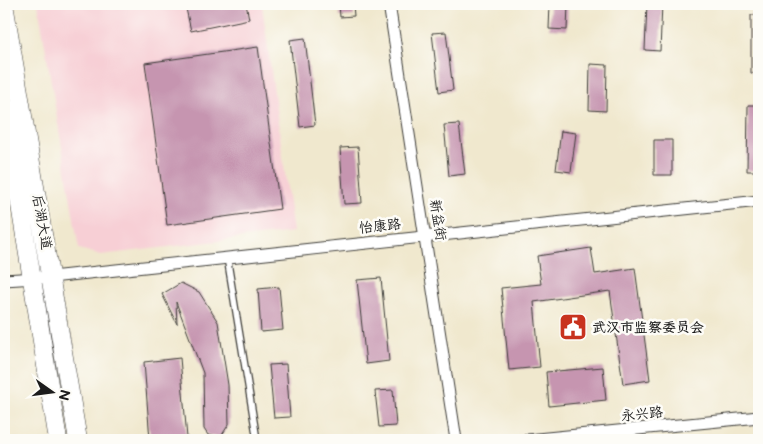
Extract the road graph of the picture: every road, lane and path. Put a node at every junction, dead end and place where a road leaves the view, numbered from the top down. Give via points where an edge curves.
1 (4, 4) edge
2 (389, 4) edge
3 (4, 106) edge
4 (759, 201) edge
5 (425, 236) junction
6 (228, 257) junction
7 (52, 276) junction
8 (32, 278) junction
9 (4, 280) edge
10 (759, 417) edge
11 (58, 440) edge
12 (78, 440) edge
13 (257, 440) edge
14 (456, 440) edge
15 (528, 440) edge

1 - 7 main road, 后湖大道
2 - 5 street, 新益街
3 - 8 main road, 后湖大道
4 - 5 street, 怡康路
5 - 6 street, 怡康路
5 - 14 street, 新益街
6 - 7 street, 怡康路
6 - 13 lane
7 - 8 street, 怡康路
7 - 12 main road, 后湖大道
8 - 9 street, 怡康路
8 - 11 main road, 后湖大道
10 - 15 street, 永兴路

